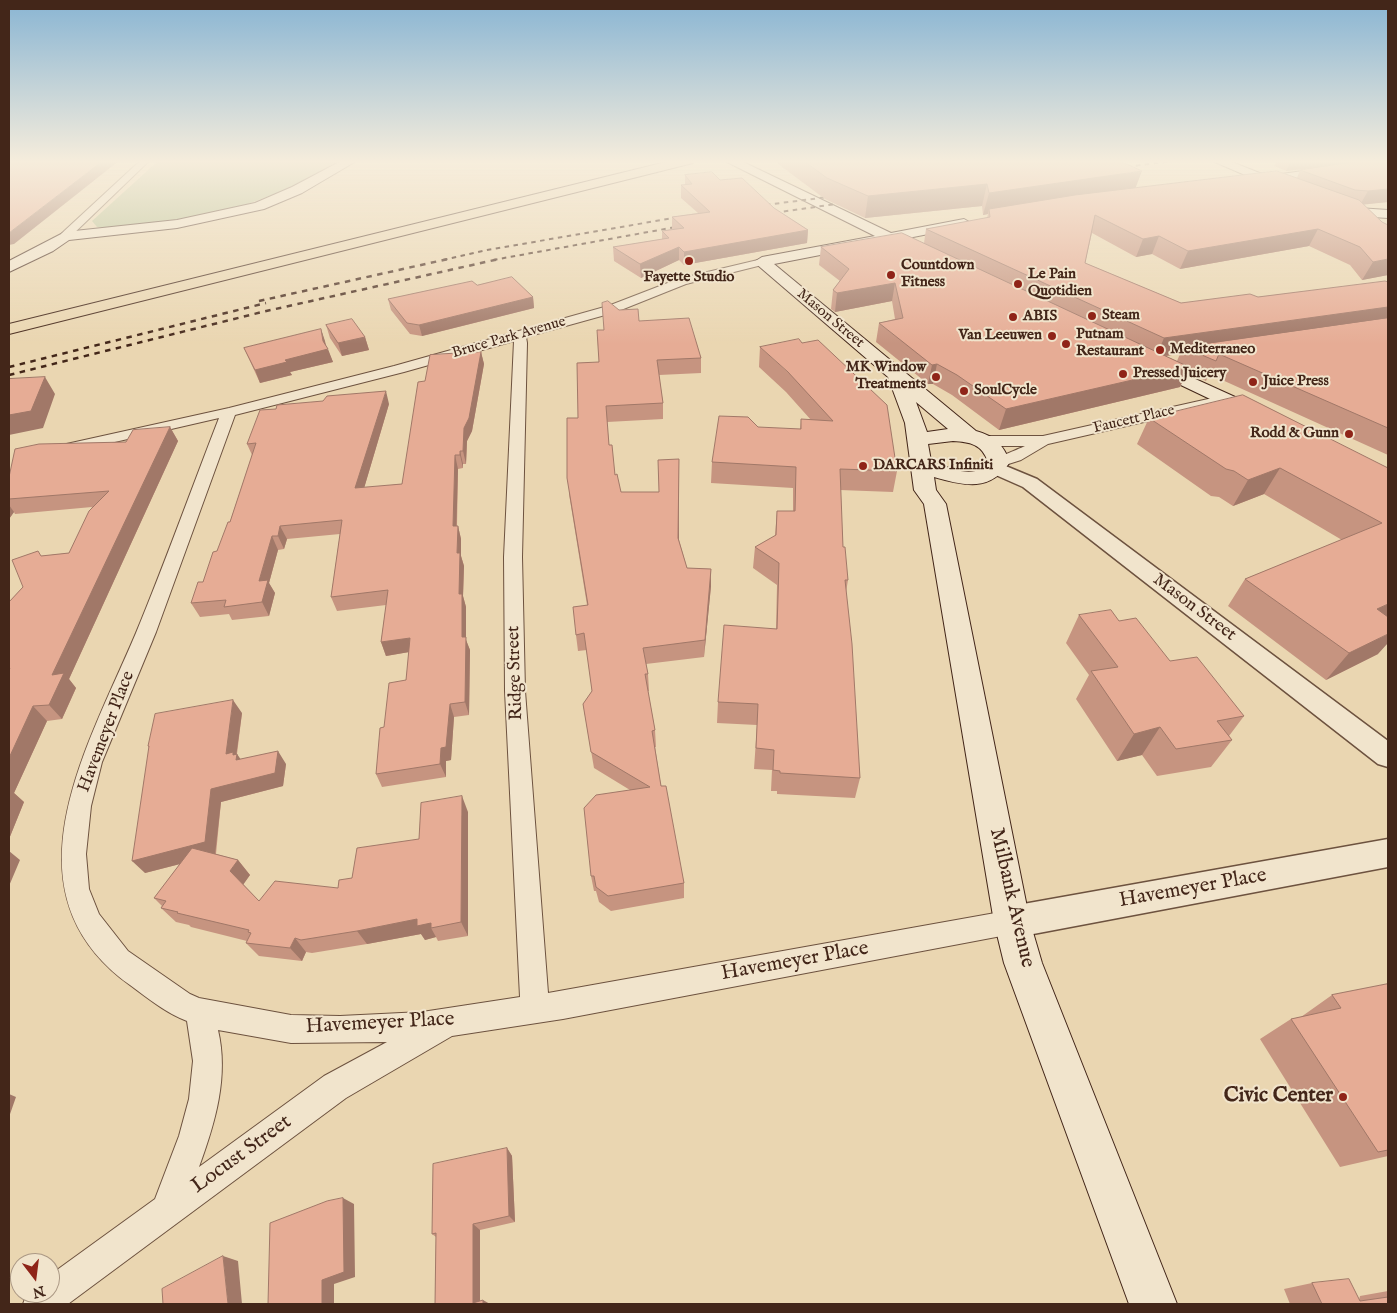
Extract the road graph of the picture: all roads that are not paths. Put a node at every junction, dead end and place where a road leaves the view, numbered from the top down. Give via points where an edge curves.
1 (81, 221) edge
2 (191, 221) edge
3 (442, 221) edge
4 (855, 221) edge
5 (974, 221) edge
6 (1372, 221) edge
7 (1376, 226) edge
8 (65, 236) junction
9 (890, 237) junction
10 (935, 260) edge
11 (762, 262) junction
12 (9, 267) edge
13 (9, 329) edge
14 (519, 336) junction
15 (1134, 355) edge
16 (1174, 360) edge
17 (1151, 364) junction
18 (897, 377) junction
19 (1226, 399) junction
20 (230, 412) junction
21 (1278, 424) edge
22 (976, 439) junction
23 (918, 440) junction
24 (1043, 441) junction
25 (57, 450) edge
26 (922, 465) junction
27 (998, 465) junction
28 (972, 478) junction
29 (935, 504) junction
30 (1388, 756) edge
31 (1388, 854) edge
32 (1012, 922) junction
33 (190, 1009) junction
34 (535, 1010) junction
35 (454, 1021) junction
36 (168, 1208) junction
37 (40, 1304) edge
38 (1153, 1304) edge

1 - 8 street
2 - 8 main road
3 - 13 highway
4 - 9 main road
5 - 9 main road, Bruce Park Avenue
6 - 7 street
8 - 12 main road
9 - 10 main road
9 - 11 main road, Bruce Park Avenue
11 - 14 street, Bruce Park Avenue via 682,281 612,309
11 - 18 main road, Mason Street
14 - 20 street, Bruce Park Avenue
14 - 34 street, Ridge Street via 513,556 515,681
15 - 17 main road
16 - 17 street
17 - 19 main road
18 - 22 main road, Mason Street
18 - 23 main road, Mason Street via 911,410
19 - 21 main road
19 - 24 street, Faucett Place
20 - 25 street, Bruce Park Avenue
20 - 33 street, Havemeyer Place via 146,632 91,762 79,806 74,854 76,889 90,923 118,960
22 - 23 main road via 954,434
22 - 24 street, Faucett Place
22 - 27 main road, Mason Street via 994,450
23 - 26 main road, Mason Street
24 - 27 street, Faucett Place
26 - 28 main road via 955,477
26 - 29 main road, Milbank Avenue via 925,490
27 - 28 main road via 989,474
27 - 30 street, Mason Street via 1030,483
28 - 29 main road
29 - 32 main road, Milbank Avenue
31 - 32 street, Havemeyer Place
32 - 34 street, Havemeyer Place
32 - 38 main road, Milbank Avenue via 1023,963
33 - 35 street, Havemeyer Place via 290,1029 422,1026
33 - 36 street via 206,1038 208,1061 193,1139
34 - 35 street, Havemeyer Place
35 - 36 street, Locust Street via 335,1087
36 - 37 street, Locust Street

